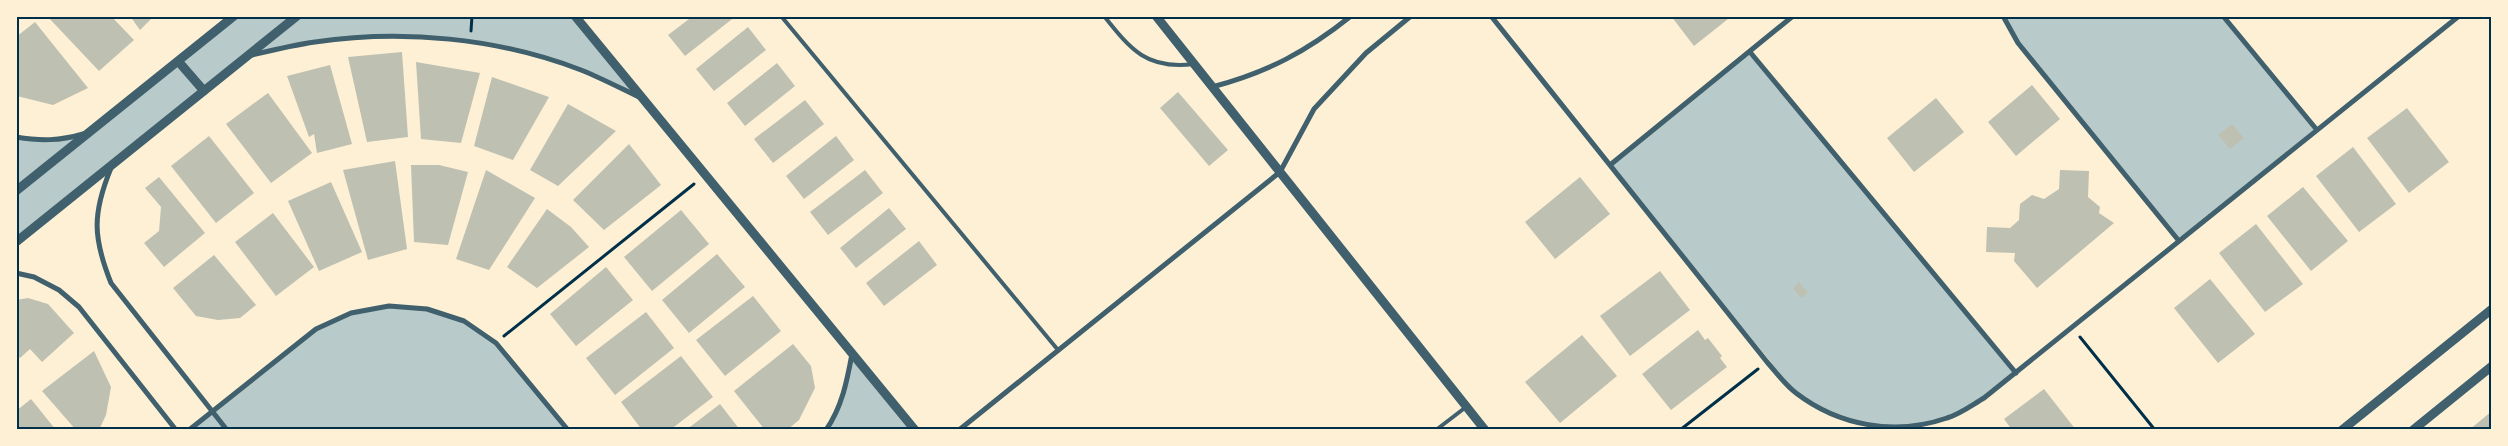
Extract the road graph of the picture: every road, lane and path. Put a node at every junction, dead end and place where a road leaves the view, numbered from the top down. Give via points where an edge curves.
1 (234, 16) edge
2 (297, 16) edge
3 (575, 16) edge
4 (781, 16) edge
5 (1104, 16) edge
6 (1156, 16) edge
7 (1351, 16) edge
8 (1411, 16) edge
9 (1491, 16) edge
10 (1793, 16) edge
11 (2003, 16) edge
12 (2223, 16) edge
13 (2459, 16) edge
14 (226, 20) edge
15 (1750, 52) junction
16 (249, 55) junction
17 (178, 60) junction
18 (1194, 64) junction
19 (1212, 87) junction
20 (204, 91) junction
21 (641, 98) junction
22 (2317, 130) junction
23 (89, 133) junction
24 (16, 137) edge
25 (112, 165) junction
26 (1610, 165) junction
27 (1280, 172) junction
28 (705, 176) junction
29 (16, 191) edge
30 (2179, 241) junction
31 (16, 242) edge
32 (16, 273) edge
33 (2492, 310) edge
34 (2072, 327) junction
35 (496, 343) junction
36 (1058, 350) junction
37 (852, 354) junction
38 (1767, 362) junction
39 (2492, 366) edge
40 (2016, 373) junction
41 (1467, 406) junction
42 (212, 411) junction
43 (2348, 428) edge
44 (176, 430) edge
45 (189, 430) edge
46 (228, 430) edge
47 (568, 430) edge
48 (826, 430) edge
49 (915, 430) edge
50 (959, 430) edge
51 (1436, 430) edge
52 (1485, 430) edge
53 (1680, 430) edge
54 (2155, 430) edge
55 (2413, 430) edge

1 - 14 street
2 - 16 street
3 - 21 street
4 - 36 lane
5 - 18 lane via 1126,45 1138,54 1165,65
6 - 18 street
7 - 19 street via 1313,45 1281,63
8 - 27 street via 1366,53 1314,109
9 - 26 street
10 - 15 street
11 - 30 street via 2018,43
12 - 22 street
13 - 22 street
14 - 17 street
15 - 26 street
15 - 40 street
16 - 20 street
16 - 21 street via 315,42 363,38 450,39 516,50 571,67
17 - 20 street
17 - 23 street
18 - 19 street
19 - 27 street
20 - 25 street
21 - 28 street
22 - 30 street
23 - 24 street via 64,140 39,141
23 - 29 street
25 - 31 street
25 - 42 street via 100,193 96,224 100,255 111,283
26 - 38 street
27 - 36 street
27 - 41 street
28 - 35 path
28 - 37 street
30 - 34 street
32 - 44 street via 34,277 59,290 79,308
33 - 43 street
34 - 40 street
34 - 54 path
35 - 42 street via 464,322 427,309 389,306 351,313 316,329
35 - 47 street
36 - 50 street
37 - 48 street via 846,388
37 - 49 street
38 - 40 street via 1801,397 1829,414 1868,426 1908,427 1948,418 1984,398
38 - 53 path
39 - 55 street
41 - 51 lane
41 - 52 street
42 - 45 street
42 - 46 street

